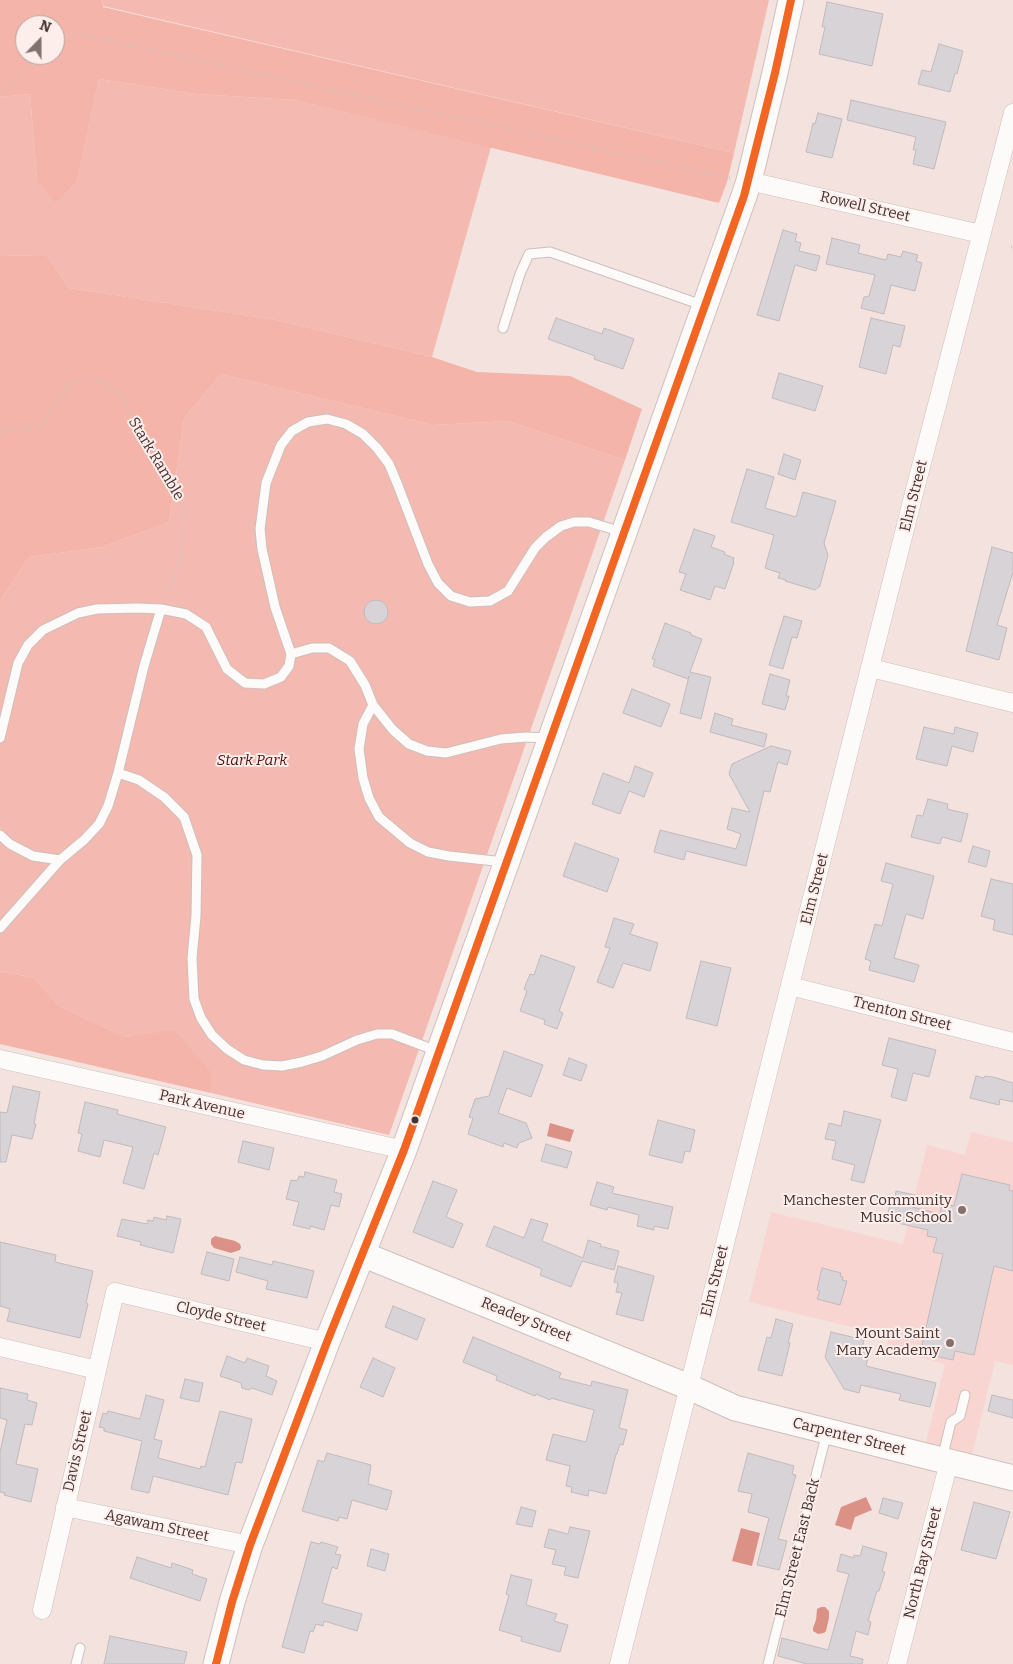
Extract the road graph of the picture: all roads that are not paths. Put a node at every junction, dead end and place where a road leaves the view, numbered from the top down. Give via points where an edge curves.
1 (790, 0) edge
2 (1013, 113) edge
3 (741, 180) junction
4 (981, 234) junction
5 (705, 306) junction
6 (503, 328) dead end
7 (625, 533) junction
8 (161, 609) junction
9 (291, 654) junction
10 (871, 668) junction
11 (1013, 703) edge
12 (373, 706) junction
13 (0, 738) edge
14 (551, 738) junction
15 (118, 773) junction
16 (0, 835) edge
17 (60, 860) junction
18 (507, 862) junction
19 (0, 925) edge
20 (790, 986) junction
21 (1013, 1042) edge
22 (439, 1052) junction
23 (0, 1059) edge
24 (404, 1150) junction
25 (362, 1254) junction
26 (115, 1292) joint
27 (327, 1342) junction
28 (0, 1348) edge
29 (97, 1370) junction
30 (689, 1387) junction
31 (965, 1395) dead end
32 (827, 1431) junction
33 (945, 1460) junction
34 (1013, 1478) edge
35 (65, 1507) junction
36 (250, 1545) junction
37 (42, 1610) dead end
38 (80, 1648) dead end
39 (76, 1664) edge
40 (216, 1664) edge
41 (619, 1664) edge
42 (768, 1664) edge
43 (897, 1664) edge

1 - 3 street
2 - 4 street, Elm Street
3 - 4 street, Rowell Street
3 - 5 street
4 - 10 street, Elm Street
5 - 6 lane via 550,252 529,254
5 - 7 street
7 - 9 lane via 589,522 561,526 535,548 508,591 490,601 470,602 452,596 438,583 389,464 377,448 346,424 327,419 308,422 292,431 281,445 266,483 260,528 275,607
7 - 14 street
8 - 9 lane via 186,614 206,628 227,669 245,683 264,684 281,677 289,666
8 - 13 lane via 97,609 78,613 42,630 18,663
8 - 15 lane
9 - 12 lane via 312,648 329,648 350,660
10 - 11 street
10 - 20 street, Elm Street
12 - 14 lane via 409,744 427,752 446,754 502,739
12 - 18 lane via 363,724 359,749 363,778 378,817 410,843 428,852
14 - 18 street
15 - 17 lane via 99,824
15 - 22 lane via 139,780 164,797 184,817 197,855 192,958 194,999 201,1018 226,1049 244,1060 282,1066 322,1056 377,1034 392,1034
16 - 17 lane via 33,856
17 - 19 lane
18 - 22 street
20 - 21 street, Trenton Street
20 - 30 street, Elm Street
22 - 24 street
23 - 24 street, Park Avenue
24 - 25 street
25 - 27 street
25 - 30 street, Readey Street
26 - 27 street, Cloyde Street
26 - 29 street, Davis Street
27 - 36 street
28 - 29 street
29 - 35 street, Davis Street
30 - 32 street, Carpenter Street via 735,1408
30 - 41 street, Elm Street
31 - 33 lane via 960,1416 951,1422
32 - 33 street, Carpenter Street
32 - 42 lane, Elm Street East Back
33 - 34 street, Carpenter Street
33 - 43 street, North Bay Street
35 - 36 street, Agawam Street
35 - 37 street, Davis Street
36 - 40 street
38 - 39 lane

